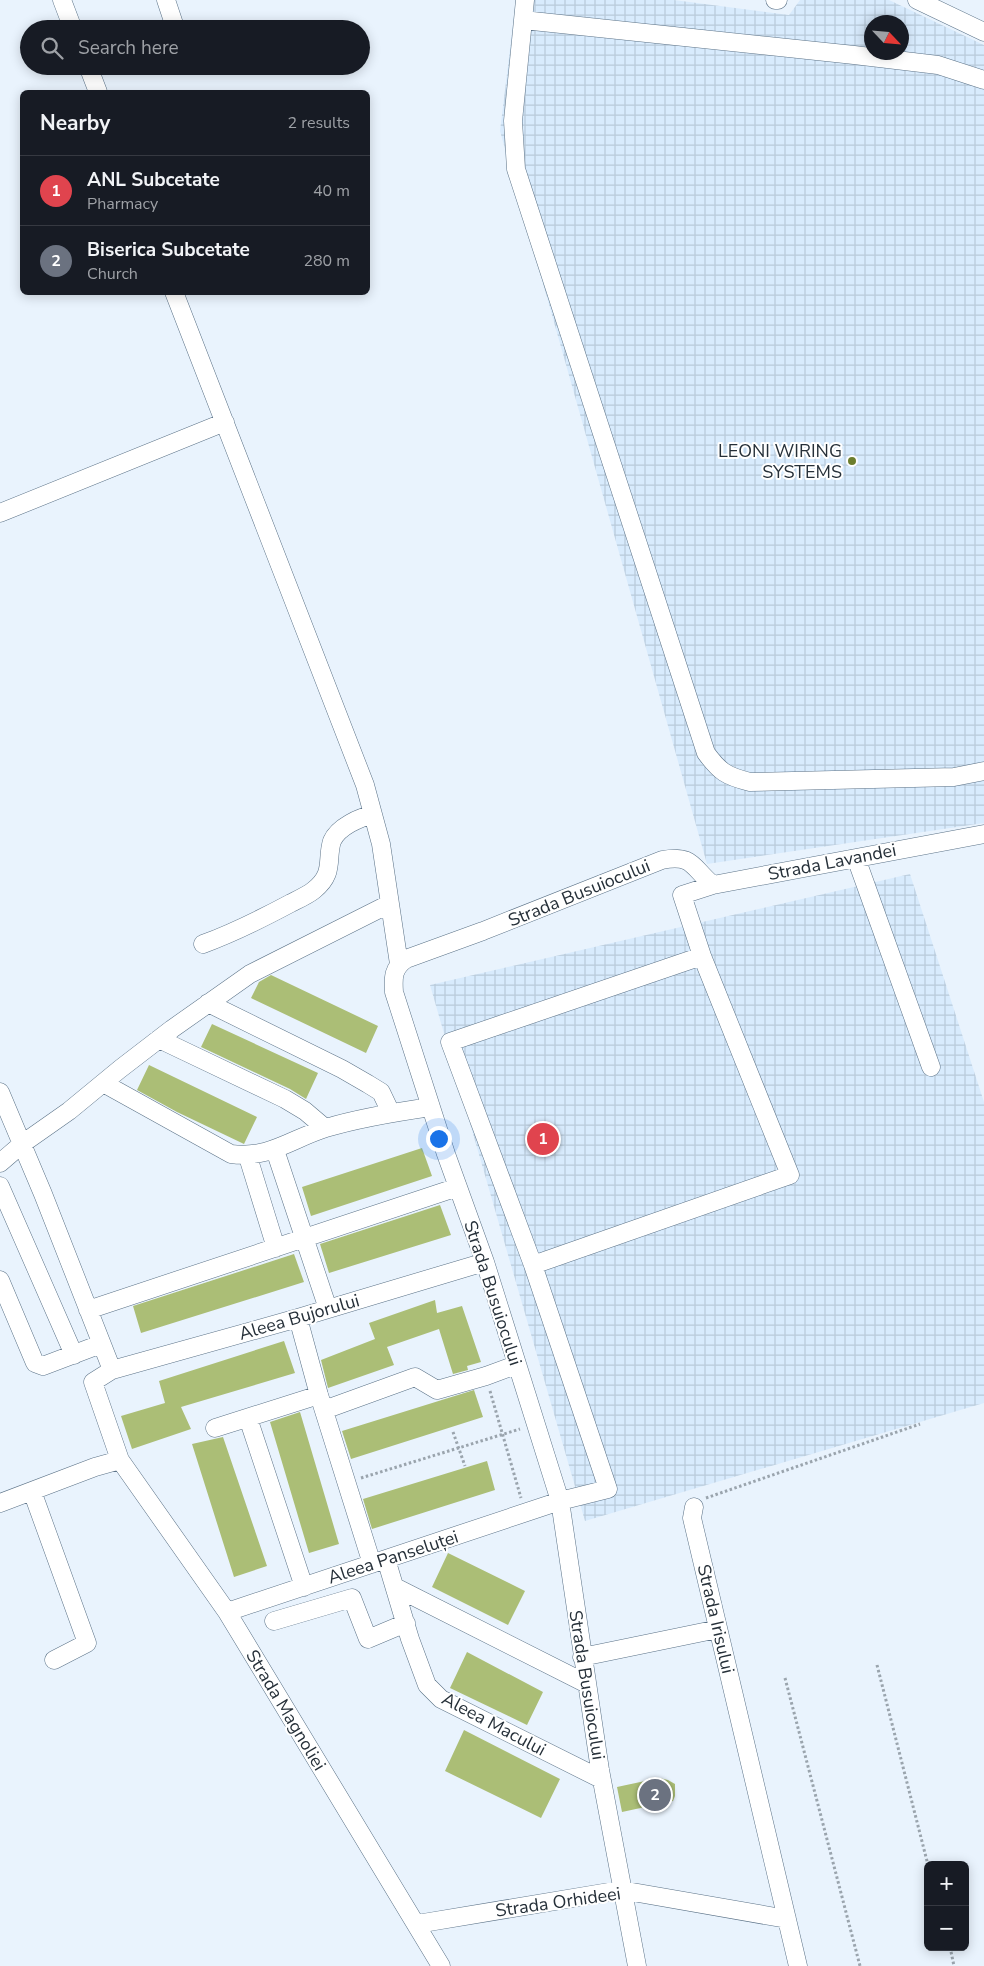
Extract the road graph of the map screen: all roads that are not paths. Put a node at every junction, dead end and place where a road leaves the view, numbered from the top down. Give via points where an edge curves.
1 (62, 0) edge
2 (166, 0) edge
3 (525, 0) edge
4 (917, 0) edge
5 (70, 20) edge
6 (173, 20) edge
7 (523, 20) junction
8 (984, 32) edge
9 (91, 75) edge
10 (984, 80) edge
11 (97, 90) edge
12 (175, 295) edge
13 (225, 422) junction
14 (0, 513) edge
15 (984, 771) edge
16 (373, 815) junction
17 (984, 834) edge
18 (856, 858) junction
19 (713, 885) junction
20 (389, 904) junction
21 (203, 944) dead end
22 (702, 956) junction
23 (399, 964) junction
24 (208, 1003) junction
25 (159, 1039) junction
26 (931, 1067) dead end
27 (103, 1083) junction
28 (0, 1092) edge
29 (431, 1107) junction
30 (391, 1113) junction
31 (325, 1128) junction
32 (22, 1144) junction
33 (275, 1150) junction
34 (248, 1156) junction
35 (0, 1163) edge
36 (0, 1186) edge
37 (458, 1187) junction
38 (304, 1239) junction
39 (276, 1248) junction
40 (485, 1262) junction
41 (533, 1265) junction
42 (0, 1280) edge
43 (328, 1309) junction
44 (88, 1310) junction
45 (298, 1318) junction
46 (101, 1344) junction
47 (74, 1355) junction
48 (516, 1366) junction
49 (112, 1370) junction
50 (321, 1403) junction
51 (248, 1418) junction
52 (216, 1428) dead end
53 (120, 1460) junction
54 (32, 1491) junction
55 (560, 1501) junction
56 (0, 1503) edge
57 (694, 1507) road end
58 (379, 1561) junction
59 (304, 1586) junction
60 (394, 1587) junction
61 (227, 1612) junction
62 (274, 1621) dead end
63 (406, 1623) junction
64 (718, 1629) junction
65 (582, 1657) junction
66 (54, 1660) dead end
67 (586, 1684) junction
68 (601, 1779) junction
69 (621, 1890) junction
70 (787, 1919) junction
71 (417, 1924) junction
72 (441, 1966) edge
73 (637, 1966) edge
74 (798, 1966) edge

1 - 5 street
2 - 6 street
3 - 7 street
4 - 8 street
7 - 10 street via 938,65
7 - 15 street via 513,121 516,168 706,753 719,770 750,782 954,777
9 - 11 street
12 - 13 street
13 - 14 street
13 - 16 street via 365,785
16 - 20 street via 381,844
16 - 21 street via 362,816 338,832 333,840 327,874 313,891
17 - 18 street, Strada Lavandei
18 - 19 street, Strada Lavandei
18 - 26 street
19 - 22 street, Strada Lavandei via 682,895
19 - 23 street, Strada Busuiocului via 696,866 684,859 662,860
20 - 23 street
20 - 24 street via 250,974
22 - 41 street via 450,1042
22 - 41 street via 790,1175
23 - 29 street, Strada Busuiocului via 394,971 394,992
24 - 25 street
24 - 30 street via 368,1084 381,1092
25 - 27 street
25 - 31 street via 285,1099
27 - 32 street
27 - 34 street via 231,1154
28 - 32 street
29 - 30 street
29 - 37 street, Strada Busuiocului
30 - 31 street
31 - 33 street
32 - 35 street
32 - 44 street
33 - 34 street
33 - 38 street
34 - 39 street
36 - 47 street
37 - 38 street
37 - 40 street, Strada Busuiocului
38 - 39 street
38 - 43 street
39 - 44 street
40 - 43 street, Aleea Bujorului
40 - 48 street, Strada Busuiocului
41 - 55 street, Aleea Panseluței via 608,1490
42 - 47 street via 35,1363 43,1366
43 - 45 street, Aleea Bujorului
44 - 46 street
45 - 49 street, Aleea Bujorului
45 - 50 street, Aleea Macului
46 - 47 street
46 - 49 street
48 - 50 street via 437,1390 416,1377
48 - 55 street, Strada Busuiocului
49 - 53 street, Strada Magnoliei via 93,1382
50 - 51 street
50 - 58 street, Aleea Macului via 346,1482
51 - 52 street
51 - 59 street
53 - 54 street
53 - 61 street, Strada Magnoliei
54 - 56 street
54 - 66 street via 87,1643
55 - 58 street, Aleea Panseluței
55 - 65 street, Strada Busuiocului
57 - 64 street, Strada Irisului via 692,1518
58 - 59 street, Aleea Panseluței
58 - 60 street, Aleea Macului
59 - 61 street, Aleea Panseluței
60 - 63 street, Aleea Macului
60 - 67 street
61 - 71 street, Strada Magnoliei
62 - 63 street via 352,1598 368,1639
63 - 68 street, Aleea Macului via 427,1685 441,1698
64 - 65 street
64 - 70 street, Strada Irisului
65 - 67 street, Strada Busuiocului
67 - 68 street, Strada Busuiocului
68 - 69 street, Strada Busuiocului
69 - 70 street, Strada Orhideei
69 - 71 street, Strada Orhideei
69 - 73 street, Strada Busuiocului
70 - 74 street, Strada Irisului
71 - 72 street, Strada Magnoliei

